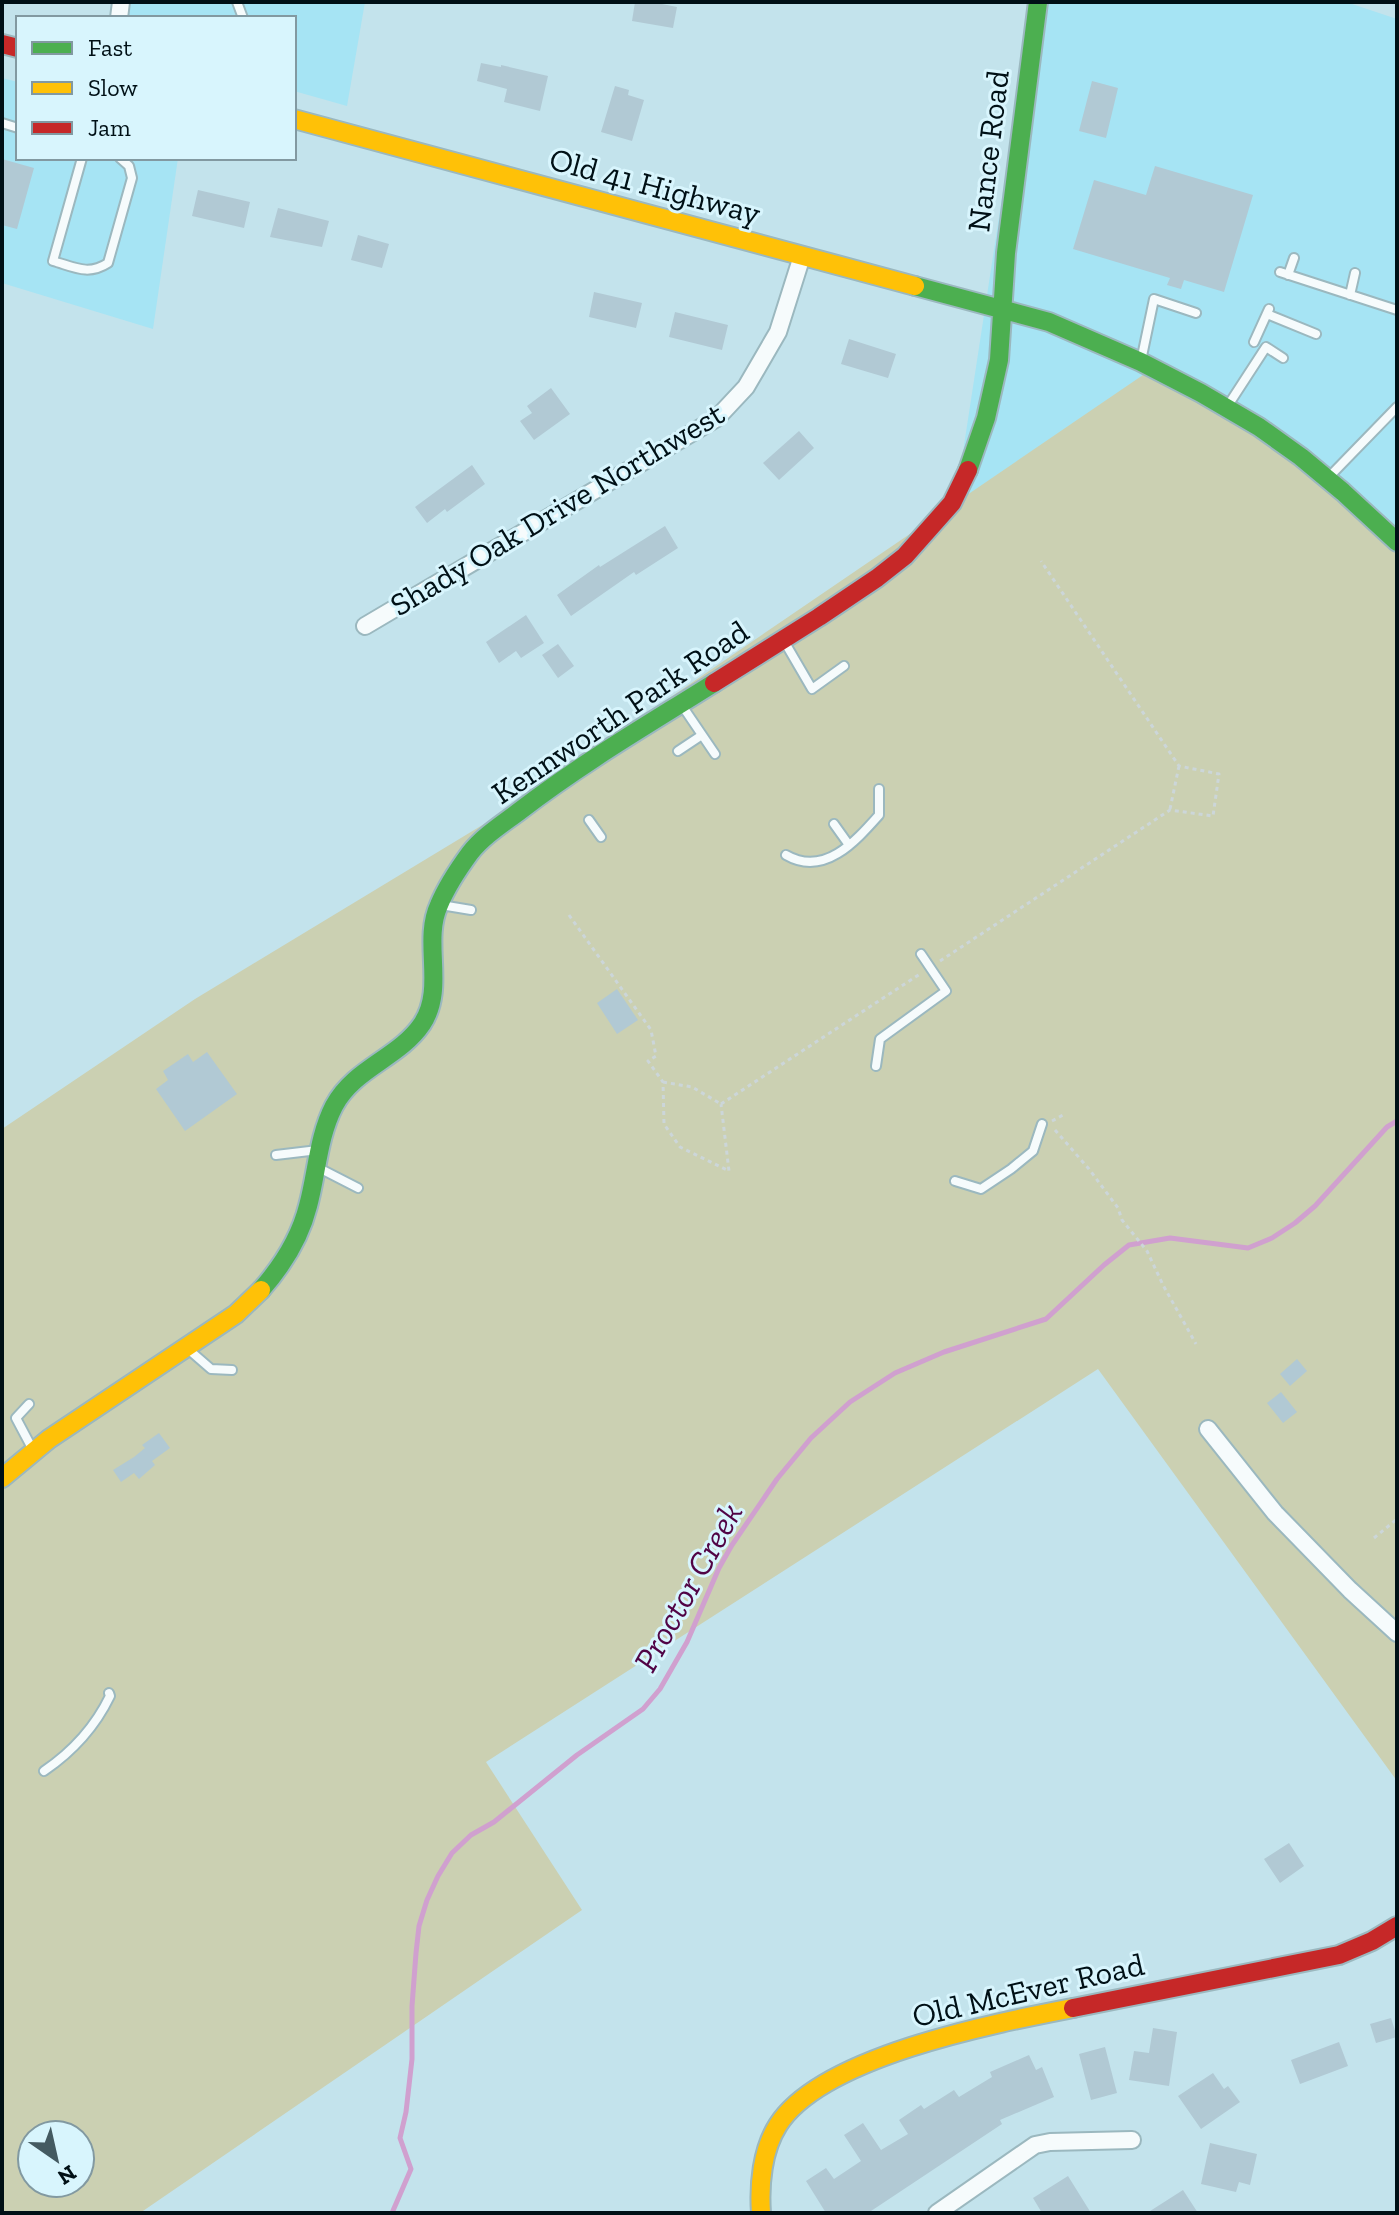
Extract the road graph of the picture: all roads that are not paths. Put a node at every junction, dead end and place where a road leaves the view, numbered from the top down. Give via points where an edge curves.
1 (1038, 2) edge
2 (296, 120) edge
3 (81, 160) edge
4 (122, 160) edge
5 (802, 256) junction
6 (1294, 258) dead end
7 (1355, 273) dead end
8 (1350, 295) junction
9 (1002, 308) junction
10 (1397, 310) edge
11 (1196, 313) dead end
12 (1316, 334) dead end
13 (1254, 342) dead end
14 (1283, 358) dead end
15 (1141, 362) junction
16 (1397, 407) edge
17 (1226, 409) junction
18 (1327, 479) junction
19 (1397, 542) edge
20 (365, 626) dead end
21 (783, 639) junction
22 (844, 666) dead end
23 (681, 703) junction
24 (702, 735) junction
25 (678, 751) dead end
26 (715, 754) dead end
27 (879, 789) dead end
28 (589, 820) dead end
29 (834, 824) dead end
30 (601, 837) dead end
31 (849, 845) junction
32 (786, 855) dead end
33 (439, 904) junction
34 (471, 910) dead end
35 (921, 954) dead end
36 (876, 1066) dead end
37 (1042, 1124) dead end
38 (276, 1155) dead end
39 (318, 1158) junction
40 (955, 1181) dead end
41 (358, 1188) dead end
42 (186, 1347) junction
43 (232, 1370) dead end
44 (29, 1404) dead end
45 (1208, 1429) dead end
46 (34, 1451) junction
47 (2, 1478) edge
48 (1397, 1633) edge
49 (109, 1693) dead end
50 (44, 1771) dead end
51 (1397, 1926) edge
52 (1132, 2140) dead end
53 (761, 2213) edge
54 (937, 2213) edge

1 - 9 street, Nance Road
2 - 5 street, Old 41 Highway
3 - 4 lane via 53,261 86,271 108,263 132,178
5 - 9 street, Old 41 Highway
5 - 20 street, Shady Oak Drive Northwest via 778,332 746,387 717,418
6 - 8 lane via 1284,274
7 - 8 lane
8 - 10 lane
9 - 15 street, Old 41 Highway
9 - 21 street, Kennworth Park Road via 999,360 986,418 952,503 877,578
11 - 15 lane via 1154,299
12 - 13 lane via 1268,311
14 - 17 lane via 1266,347
15 - 17 street, Old 41 Highway
16 - 18 lane
17 - 18 street, Old 41 Highway
18 - 19 street, Old 41 Highway
21 - 22 lane via 812,689
21 - 23 street, Kennworth Park Road
23 - 24 lane
23 - 33 street, Kennworth Park Road via 563,778 488,836 471,852
24 - 25 lane
24 - 26 lane
27 - 31 lane via 879,815
28 - 30 lane
29 - 31 lane
31 - 32 lane via 831,858 800,863
33 - 34 lane
33 - 39 street, Kennworth Park Road via 432,936 430,1009 420,1029 352,1081 333,1109
35 - 36 lane via 946,991 880,1039
37 - 40 lane via 1033,1151 981,1189
38 - 39 lane
39 - 41 lane
39 - 42 street, Kennworth Park Road via 301,1228 276,1273 236,1314
42 - 43 lane via 211,1369
42 - 46 street, Kennworth Park Road
44 - 46 lane via 16,1418
45 - 48 street via 1275,1513
46 - 47 street, Kennworth Park Road
49 - 50 lane via 100,1717
51 - 53 street, Old McEver Road via 1339,1955 1010,2020 860,2065 823,2084 778,2124 759,2189
52 - 54 street via 1035,2145

